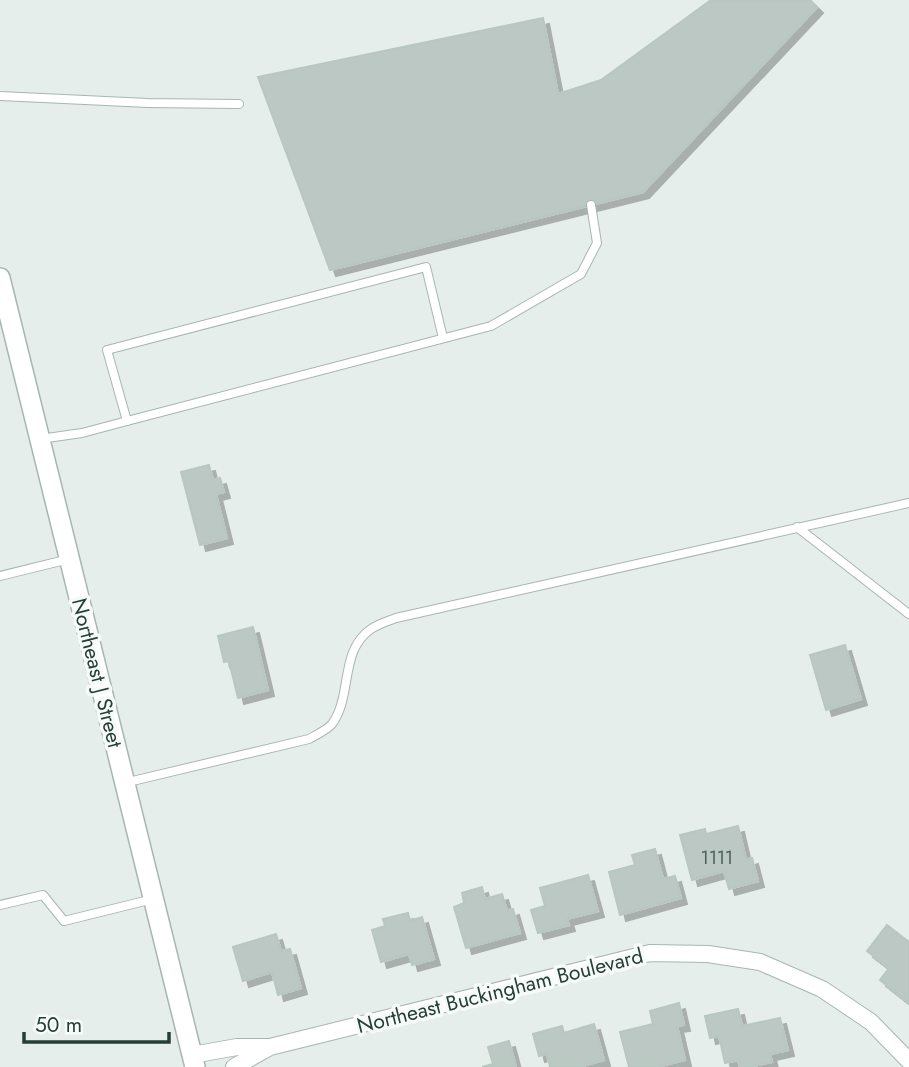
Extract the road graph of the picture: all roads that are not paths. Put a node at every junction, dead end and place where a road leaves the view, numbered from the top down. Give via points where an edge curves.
1 (0, 96) edge
2 (239, 104) dead end
3 (591, 205) dead end
4 (0, 278) edge
5 (443, 338) junction
6 (127, 421) junction
7 (40, 439) junction
8 (909, 503) edge
9 (797, 527) junction
10 (69, 559) junction
11 (0, 576) edge
12 (909, 614) edge
13 (124, 783) junction
14 (153, 899) junction
15 (0, 905) edge
16 (270, 1048) junction
17 (193, 1061) edge
18 (909, 1061) edge
19 (234, 1067) edge

1 - 2 lane
3 - 5 lane via 597,243 581,274 491,326
4 - 7 street, Northeast J Street
5 - 6 lane
5 - 6 lane via 426,267 147,340 107,351
6 - 7 lane
7 - 10 street, Northeast J Street
8 - 9 lane
9 - 12 lane
9 - 13 lane via 396,618 371,629 360,640 351,653 341,704 331,725 309,739
10 - 11 lane
10 - 13 street, Northeast J Street
13 - 14 street, Northeast J Street
14 - 15 lane via 64,921 43,895
14 - 17 street, Northeast J Street
16 - 17 street, Northeast Buckingham Boulevard via 237,1047
16 - 18 street, Northeast Buckingham Boulevard via 650,953 708,954 760,962 822,989 871,1022
16 - 19 street, Northeast Buckingham Boulevard

